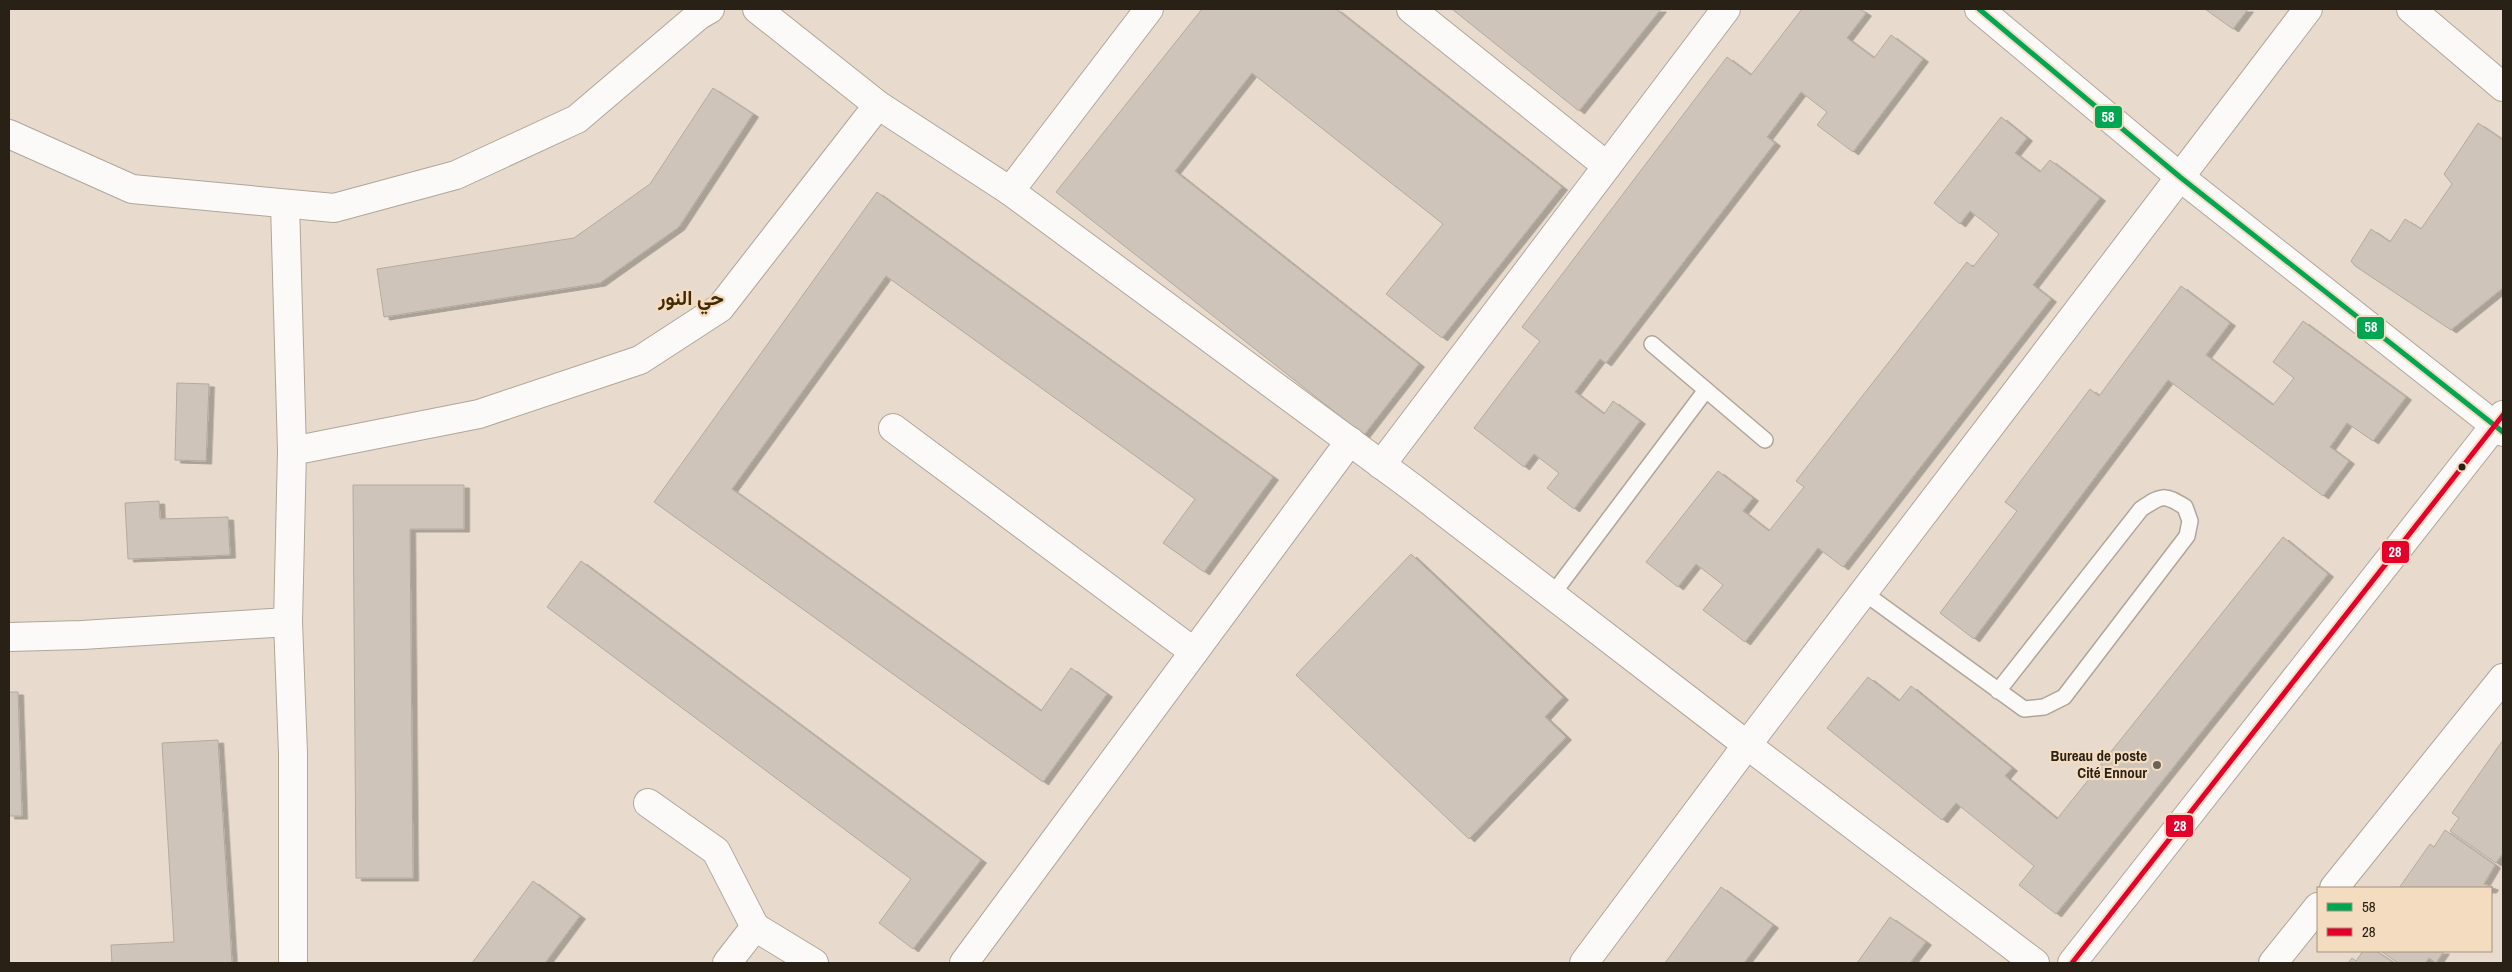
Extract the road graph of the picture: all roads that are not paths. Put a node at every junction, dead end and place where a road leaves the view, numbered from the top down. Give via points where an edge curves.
1 (710, 9) edge
2 (757, 9) edge
3 (1149, 9) edge
4 (1411, 9) edge
5 (1726, 9) edge
6 (1978, 9) edge
7 (2308, 9) edge
8 (2411, 9) edge
9 (2503, 87) edge
10 (878, 105) junction
11 (9, 134) edge
12 (1607, 166) junction
13 (2180, 177) junction
14 (1010, 191) junction
15 (285, 204) junction
16 (1652, 344) dead end
17 (1706, 390) junction
18 (2501, 424) edge
19 (893, 428) dead end
20 (1765, 440) dead end
21 (1350, 441) junction
22 (292, 451) junction
23 (1381, 464) junction
24 (1863, 592) junction
25 (1552, 595) junction
26 (288, 622) junction
27 (9, 637) edge
28 (1194, 652) junction
29 (2503, 678) edge
30 (1998, 691) junction
31 (1747, 745) junction
32 (648, 803) dead end
33 (2335, 887) edge
34 (2317, 908) edge
35 (755, 927) junction
36 (294, 963) edge
37 (727, 963) edge
38 (814, 963) edge
39 (964, 963) edge
40 (1584, 963) edge
41 (2035, 963) edge
42 (2072, 963) edge
43 (2273, 963) edge

1 - 15 street via 577,119 456,175 334,208
2 - 10 street
3 - 14 street
4 - 12 street
5 - 12 street
6 - 13 street
7 - 13 street
8 - 9 street
10 - 14 street
10 - 22 street via 720,308 640,360 479,414
11 - 15 street via 132,189
12 - 23 street
13 - 18 street
13 - 24 street
14 - 21 street
15 - 22 street
16 - 17 lane
17 - 20 lane
17 - 25 lane
18 - 42 street
19 - 28 street
21 - 23 street
21 - 28 street
22 - 26 street
23 - 25 street
24 - 30 lane
24 - 31 street
25 - 31 street
26 - 27 street
26 - 36 street via 293,753
28 - 39 street
29 - 33 street
30 - 30 lane via 2024,709 2044,707 2064,697 2186,536 2190,521 2185,507 2168,496 2157,498 2141,509
31 - 40 street
31 - 41 street
32 - 35 street via 716,851
34 - 43 street
35 - 37 street
35 - 38 street

